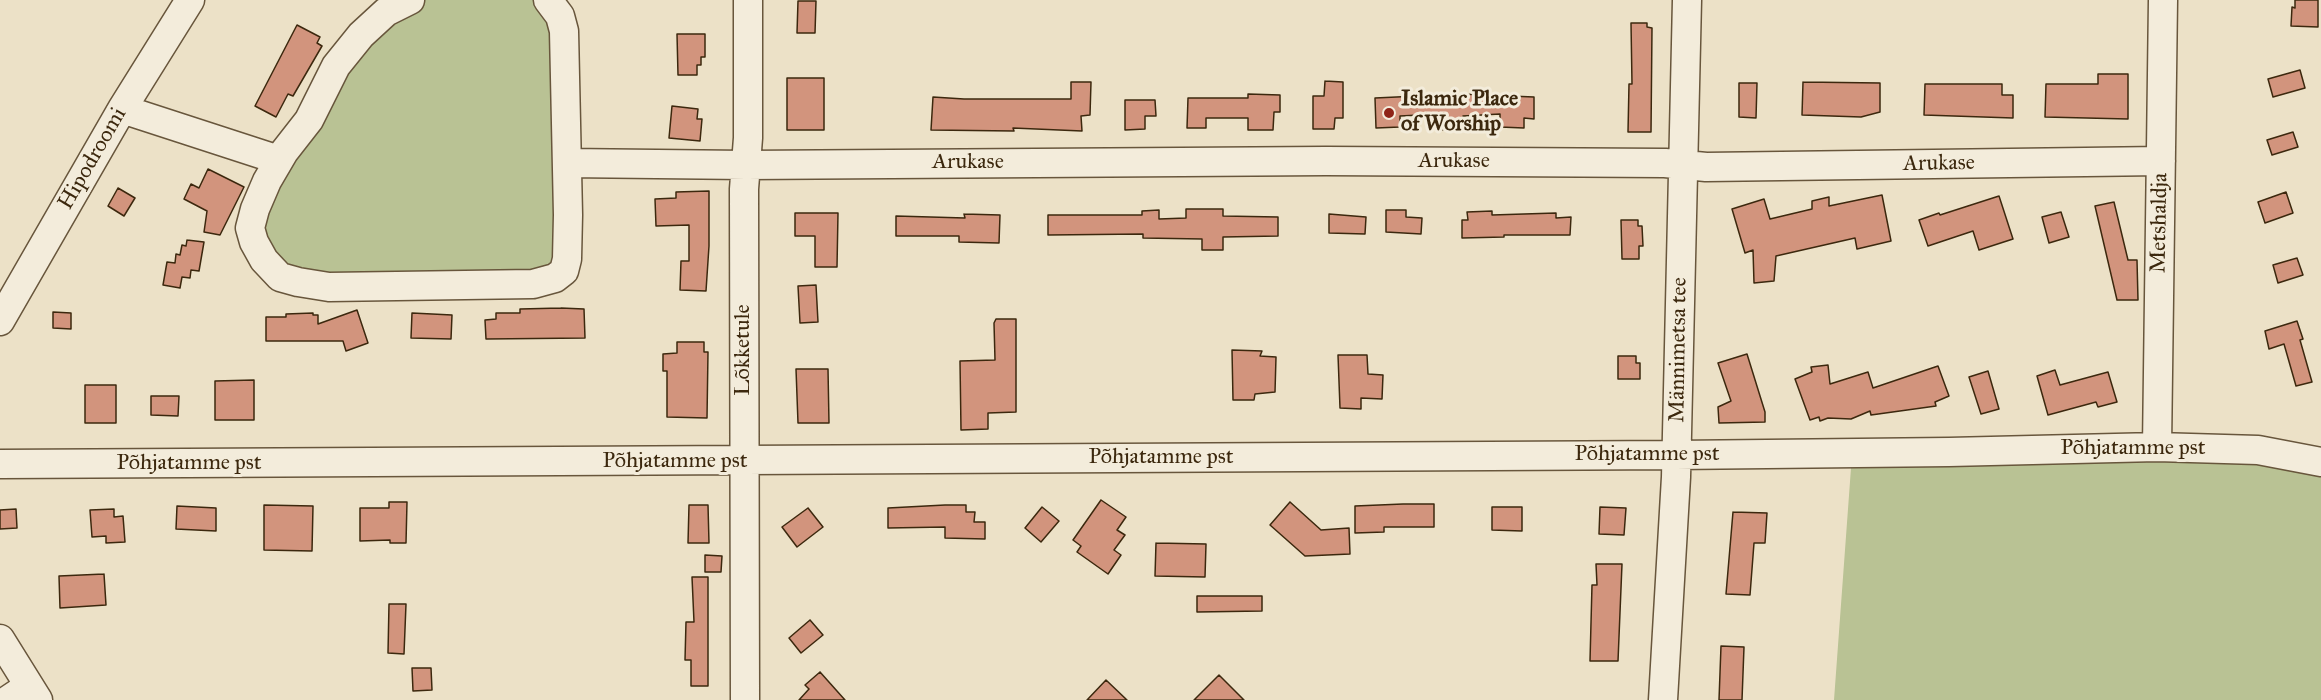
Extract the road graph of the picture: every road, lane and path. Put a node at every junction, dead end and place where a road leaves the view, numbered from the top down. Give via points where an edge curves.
1 (190, 0) edge
2 (410, 0) edge
3 (548, 0) edge
4 (748, 0) edge
5 (1687, 0) edge
6 (2163, 0) edge
7 (122, 109) junction
8 (279, 160) junction
9 (2161, 161) junction
10 (567, 163) junction
11 (1683, 164) junction
12 (746, 165) junction
13 (0, 321) edge
14 (2157, 447) junction
15 (1676, 455) junction
16 (744, 461) junction
17 (2321, 462) edge
18 (0, 464) edge
19 (0, 639) edge
20 (25, 695) edge
21 (744, 700) edge
22 (1663, 700) edge

1 - 7 street, Hipodroomi
2 - 8 street via 386,12 336,66 309,120
3 - 10 street via 560,16 564,31
4 - 12 street, Lõkketule
5 - 11 street, Männimetsa tee
6 - 9 street, Metshaldja
7 - 8 street
7 - 13 street, Hipodroomi
8 - 10 street via 255,209 250,228 254,242 280,277 329,286 533,284 555,278 564,271 567,260
9 - 11 street, Arukase
9 - 14 street, Metshaldja
10 - 12 street, Arukase
11 - 12 street, Arukase via 1314,161
11 - 15 street, Männimetsa tee
12 - 16 street, Lõkketule
14 - 15 street, Põhjatamme pst
14 - 17 street, Põhjatamme pst via 2258,450
15 - 16 street, Põhjatamme pst
15 - 22 street, Männimetsa tee
16 - 18 street, Põhjatamme pst
16 - 21 street, Lõkketule
19 - 20 street

